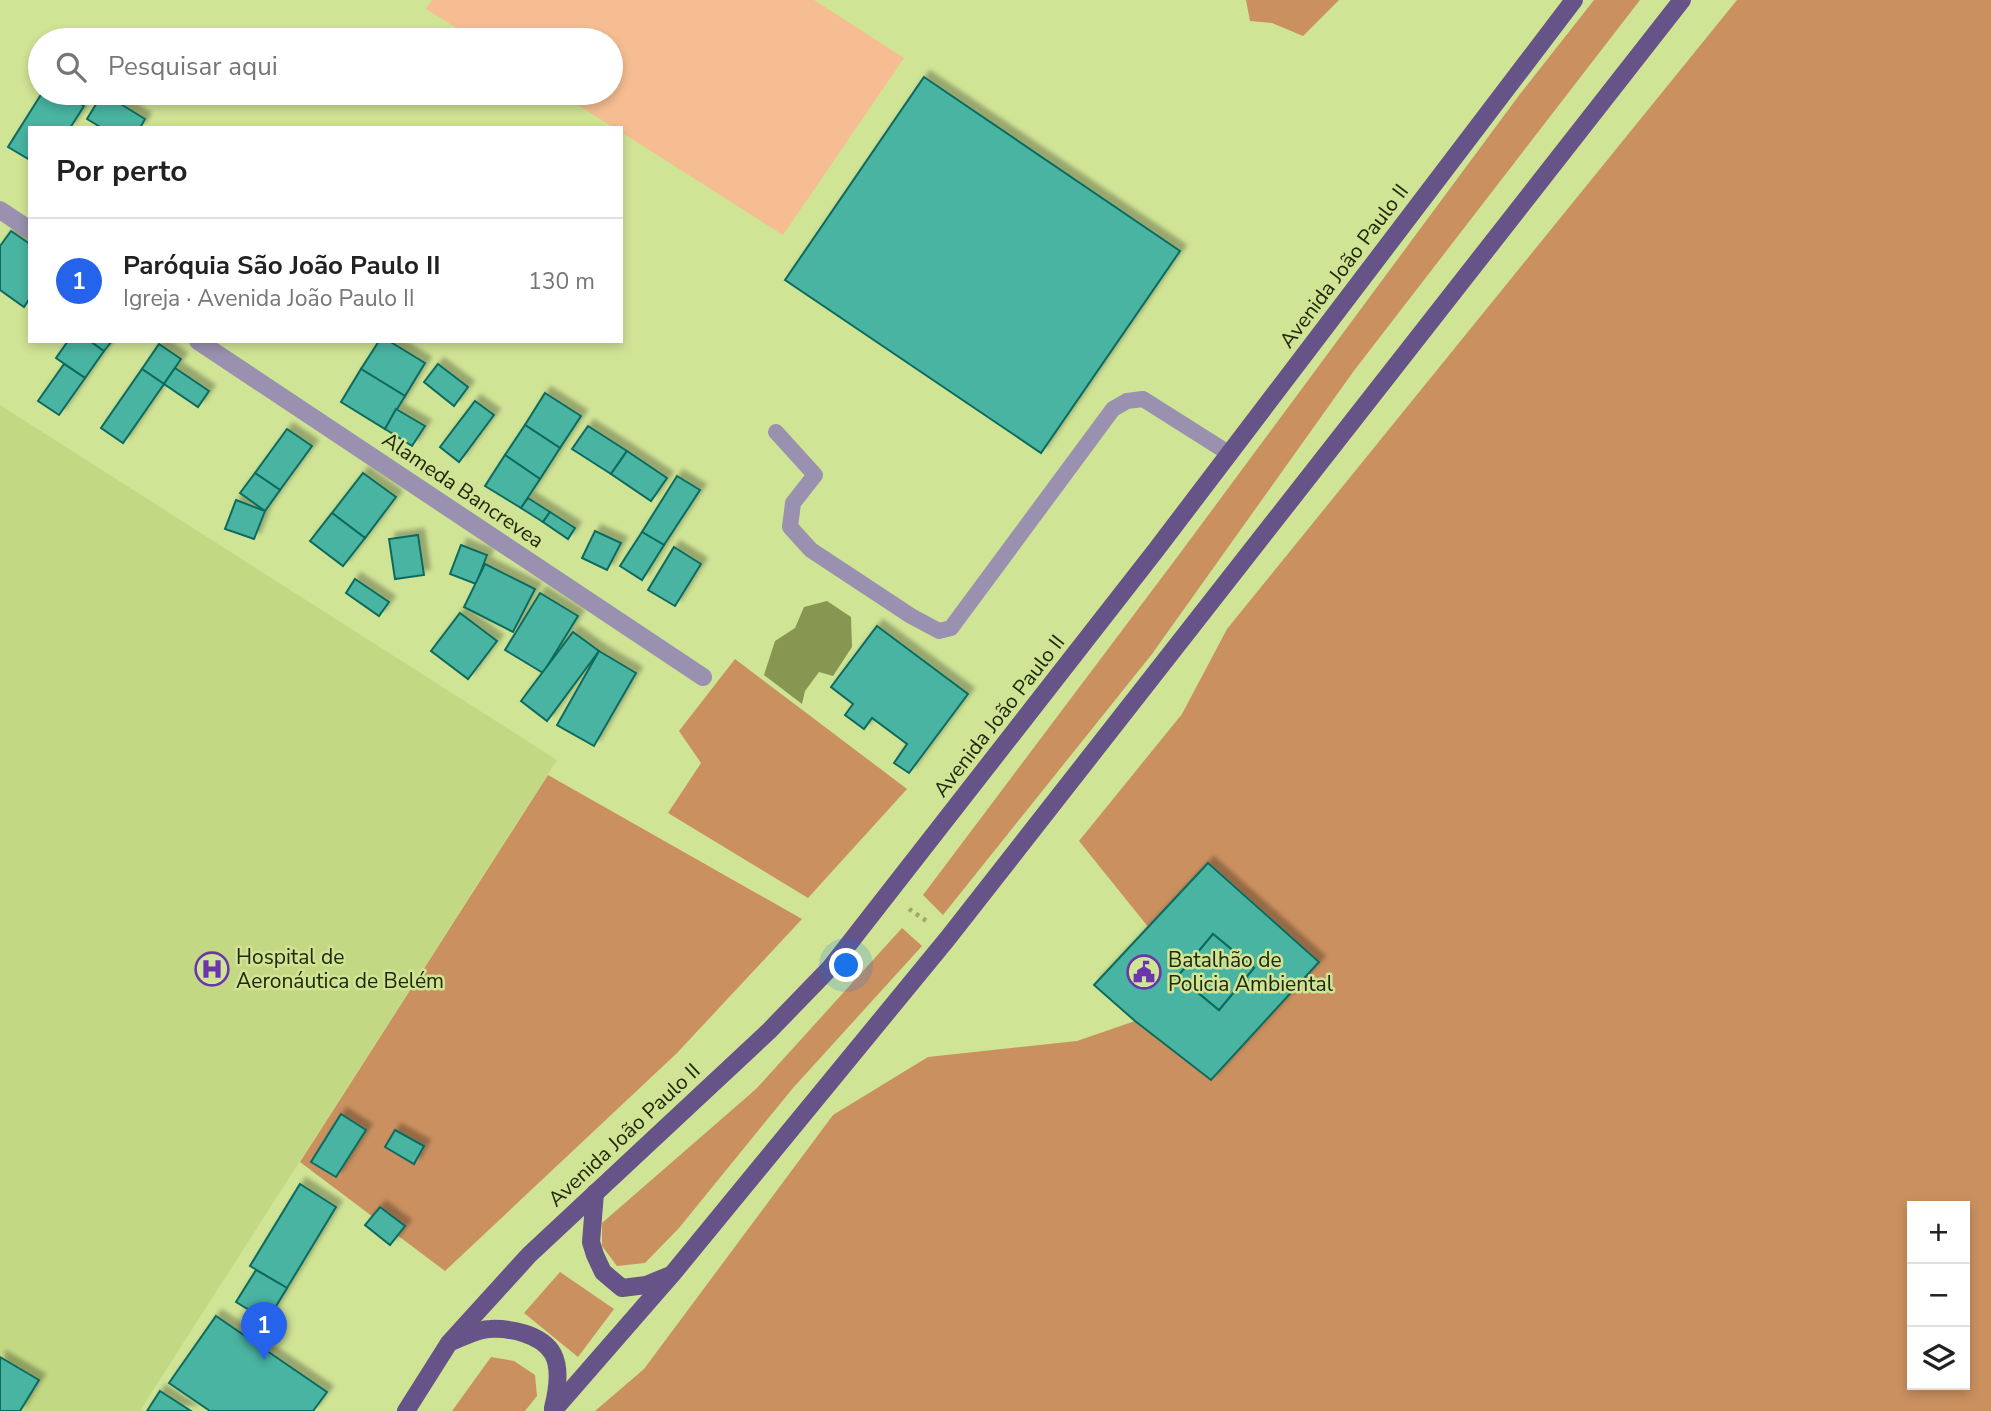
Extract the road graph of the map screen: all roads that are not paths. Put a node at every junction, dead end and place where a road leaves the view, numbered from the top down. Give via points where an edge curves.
1 (1574, 0) edge
2 (1682, 0) edge
3 (0, 210) edge
4 (28, 229) edge
5 (201, 343) edge
6 (776, 432) dead end
7 (1230, 454) junction
8 (703, 677) dead end
9 (595, 1193) junction
10 (674, 1272) junction
11 (449, 1343) junction
12 (406, 1411) edge
13 (552, 1411) edge

1 - 7 main road, Avenida João Paulo II
2 - 10 main road via 948,938
3 - 4 street
5 - 8 street, Alameda Bancrevea
6 - 7 lane via 815,475 793,503 790,527 811,550 939,631 951,628 1113,409 1143,399
7 - 9 main road, Avenida João Paulo II via 830,968
9 - 10 main road via 591,1242 603,1272 622,1288 646,1285
9 - 11 main road, Avenida João Paulo II via 529,1255
10 - 13 main road
11 - 12 main road, Avenida João Paulo II
11 - 13 main road via 487,1329 514,1330 539,1340 553,1354 559,1385

